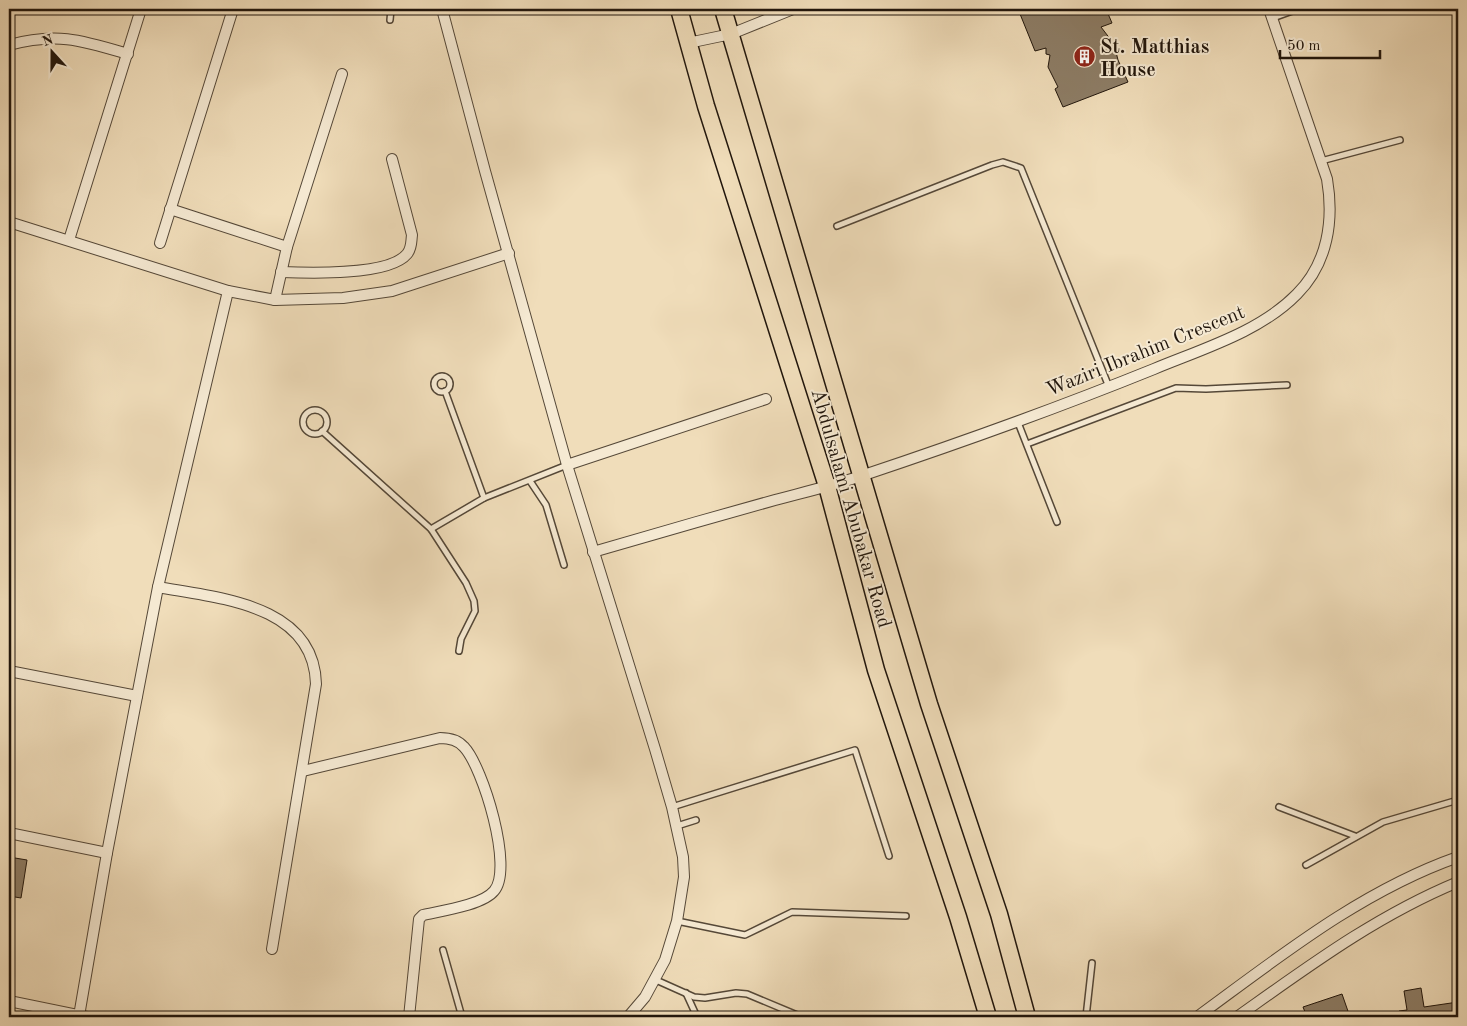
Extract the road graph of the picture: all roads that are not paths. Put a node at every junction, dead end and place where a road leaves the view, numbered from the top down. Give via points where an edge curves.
1 (141, 9) edge
2 (234, 9) edge
3 (392, 9) edge
4 (442, 9) edge
5 (679, 9) edge
6 (723, 9) edge
7 (793, 9) edge
8 (1298, 9) edge
9 (1270, 14) edge
10 (390, 20) dead end
11 (731, 34) junction
12 (688, 42) junction
13 (9, 45) edge
14 (128, 54) junction
15 (342, 74) dead end
16 (1400, 140) dead end
17 (392, 159) dead end
18 (1321, 161) junction
19 (170, 209) junction
20 (9, 222) edge
21 (837, 226) dead end
22 (69, 240) junction
23 (160, 243) dead end
24 (287, 247) junction
25 (509, 253) junction
26 (281, 272) junction
27 (228, 291) junction
28 (275, 300) junction
29 (1286, 385) dead end
30 (1109, 387) junction
31 (445, 391) dead end
32 (766, 399) dead end
33 (1017, 420) junction
34 (322, 431) junction
35 (1026, 444) junction
36 (567, 465) junction
37 (863, 476) junction
38 (530, 481) junction
39 (826, 486) junction
40 (484, 498) junction
41 (1057, 522) dead end
42 (431, 529) junction
43 (593, 552) junction
44 (564, 565) dead end
45 (158, 587) junction
46 (459, 651) dead end
47 (9, 671) edge
48 (137, 696) junction
49 (303, 771) junction
50 (1458, 800) edge
51 (672, 807) junction
52 (1278, 807) dead end
53 (696, 820) dead end
54 (676, 826) junction
55 (9, 833) edge
56 (1355, 836) junction
57 (107, 853) junction
58 (889, 856) dead end
59 (1458, 857) edge
60 (1306, 864) dead end
61 (1458, 882) edge
62 (906, 916) dead end
63 (677, 921) junction
64 (272, 949) dead end
65 (443, 950) dead end
66 (1092, 964) dead end
67 (656, 980) junction
68 (686, 993) junction
69 (9, 1001) edge
70 (83, 1016) edge
71 (409, 1017) edge
72 (462, 1017) edge
73 (628, 1017) edge
74 (697, 1017) edge
75 (802, 1017) edge
76 (988, 1017) edge
77 (1027, 1017) edge
78 (1086, 1017) edge
79 (1197, 1017) edge
80 (1237, 1017) edge

1 - 14 street
2 - 19 street
3 - 10 lane
4 - 25 street
5 - 12 main road, Abdulsalami Abubakar Road
6 - 11 main road, Abdulsalami Abubakar Road
7 - 11 street
8 - 9 lane
9 - 18 street, Waziri Ibrahim Crescent
11 - 12 street
11 - 37 main road, Abdulsalami Abubakar Road
12 - 39 main road, Abdulsalami Abubakar Road
13 - 14 street via 60,37
14 - 22 street
15 - 24 street
16 - 18 lane
17 - 26 street via 412,235 406,256 356,272
18 - 30 street, Waziri Ibrahim Crescent via 1331,203 1328,239 1319,261 1300,291 1276,312 1235,334
19 - 23 street
19 - 24 street
20 - 22 street
21 - 30 lane via 992,165 1003,162 1021,168
22 - 27 street
24 - 26 street
25 - 28 street via 392,291 344,298
25 - 36 street
26 - 28 street
27 - 28 street
27 - 45 street
29 - 35 lane via 1176,388
30 - 33 street, Waziri Ibrahim Crescent
31 - 40 lane
32 - 36 street
33 - 35 lane
33 - 37 street, Waziri Ibrahim Crescent
34 - 34 lane via 326,422 323,414 315,410 307,413 303,421 306,430 314,434
34 - 42 lane
35 - 41 lane
36 - 38 lane
36 - 43 street
37 - 39 street, Waziri Ibrahim Crescent
37 - 77 main road, Abdulsalami Abubakar Road via 929,704 999,914
38 - 40 lane
38 - 44 lane via 546,505
39 - 43 street, Waziri Ibrahim Crescent
39 - 76 main road, Abdulsalami Abubakar Road via 876,670
40 - 42 lane
42 - 46 lane via 474,600 475,611 461,639
43 - 51 street
45 - 48 street
45 - 49 street via 242,602 272,615 306,643 316,667 316,684
47 - 48 street
48 - 57 street
49 - 64 street
49 - 71 street via 440,738 458,742 471,757 496,826 500,881 494,892 479,901 423,915 419,919
50 - 56 lane via 1403,815
51 - 54 street
51 - 58 lane via 855,750
52 - 56 lane
53 - 54 lane
54 - 63 street via 684,877
55 - 57 street
56 - 60 lane
57 - 70 street
59 - 79 street via 1359,903
61 - 80 street via 1386,916 1343,941
62 - 63 lane via 792,912 745,935
63 - 67 street
65 - 72 lane
66 - 78 lane
67 - 68 lane
67 - 73 street
68 - 74 lane
68 - 75 lane via 705,998 747,994
69 - 70 street

